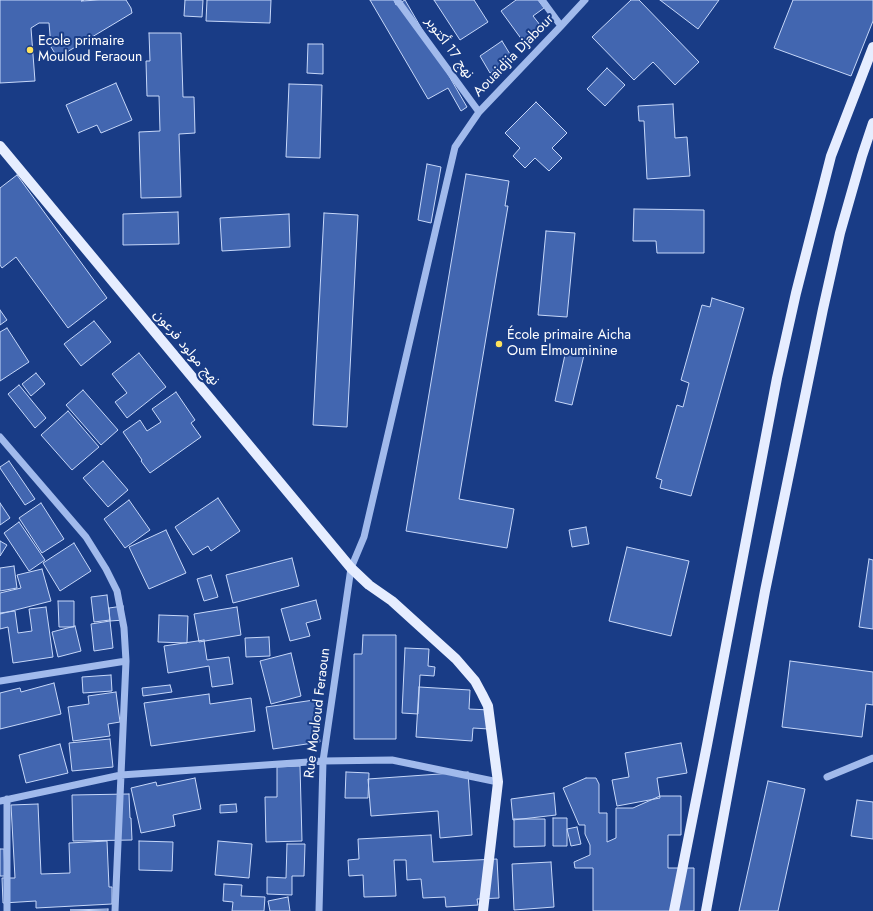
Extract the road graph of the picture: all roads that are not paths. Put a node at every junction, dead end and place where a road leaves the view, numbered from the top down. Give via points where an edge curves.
1 (398, 0) edge
2 (542, 0) edge
3 (585, 0) edge
4 (561, 26) junction
5 (873, 47) edge
6 (479, 112) junction
7 (873, 123) edge
8 (0, 146) edge
9 (0, 436) edge
10 (351, 568) junction
11 (126, 661) junction
12 (0, 681) edge
13 (873, 758) edge
14 (323, 761) junction
15 (121, 775) junction
16 (828, 777) dead end
17 (498, 782) junction
18 (4, 800) edge
19 (7, 911) edge
20 (115, 911) edge
21 (319, 911) edge
22 (483, 911) edge
23 (674, 911) edge
24 (706, 911) edge

1 - 6 street, نهج 17 أكتوبر
2 - 4 street
3 - 4 street, Aouaidjia Djabour
4 - 6 street, Aouaidjia Djabour
5 - 23 main road via 832,156 791,316 760,462
6 - 10 street, Aouaidjia Djabour via 455,148 364,536
7 - 24 main road via 840,233 822,309 765,591
8 - 10 main road, نهج مولود فرعون
9 - 11 street via 86,538 106,569 117,591 124,628
10 - 14 street, Rue Mouloud Feraoun
10 - 17 main road, نهج مولود فرعون via 456,659 475,681 488,706
11 - 12 street
11 - 15 street
13 - 16 street
14 - 15 street
14 - 17 street via 392,760
14 - 21 street, Rue Mouloud Feraoun
15 - 18 street
15 - 20 street
17 - 22 main road, نهج مولود فرعون
18 - 19 street

